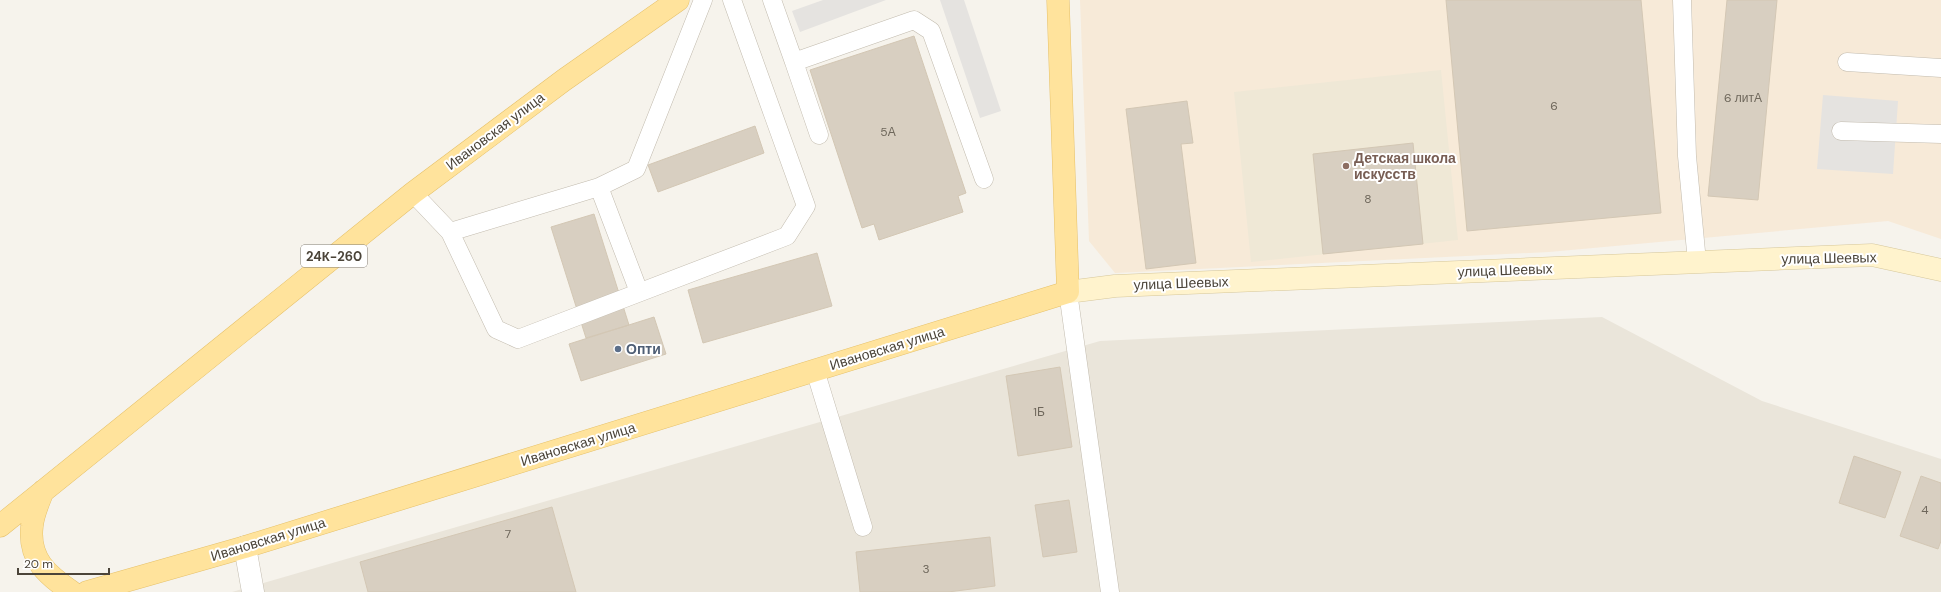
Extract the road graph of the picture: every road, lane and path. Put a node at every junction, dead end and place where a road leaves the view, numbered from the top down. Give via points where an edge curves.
1 (678, 0) edge
2 (703, 0) edge
3 (732, 0) edge
4 (772, 0) edge
5 (1058, 0) edge
6 (1682, 0) edge
7 (794, 62) junction
8 (1847, 62) dead end
9 (1941, 68) edge
10 (1841, 131) dead end
11 (1941, 134) edge
12 (819, 135) dead end
13 (984, 179) dead end
14 (599, 187) junction
15 (413, 193) junction
16 (450, 232) junction
17 (1696, 262) junction
18 (1941, 269) edge
19 (639, 292) junction
20 (1068, 292) junction
21 (815, 370) junction
22 (43, 491) junction
23 (0, 526) edge
24 (863, 527) dead end
25 (245, 547) junction
26 (72, 592) edge
27 (87, 592) edge
28 (253, 592) edge
29 (1110, 592) edge

1 - 15 main road, Ивановская улица / 24К-260 via 564,80
2 - 14 lane via 636,169
3 - 19 lane via 806,206 787,236
4 - 7 lane
5 - 20 main road
6 - 17 lane via 1687,156
7 - 12 lane
7 - 13 lane via 914,20 930,31
8 - 9 lane
10 - 11 lane
14 - 16 lane
14 - 19 lane
15 - 16 lane
15 - 22 main road, Ивановская улица / 24К-260
16 - 19 lane via 496,329 518,339
17 - 18 main road, улица Шеевых via 1872,255
17 - 20 main road, улица Шеевых via 1116,286
20 - 21 main road, Ивановская улица
20 - 29 lane
21 - 24 lane
21 - 25 main road, Ивановская улица
22 - 23 main road, Ивановская улица / 24К-260
22 - 26 main road via 32,525 32,543 38,562 50,577
25 - 27 main road, Ивановская улица
25 - 28 street

